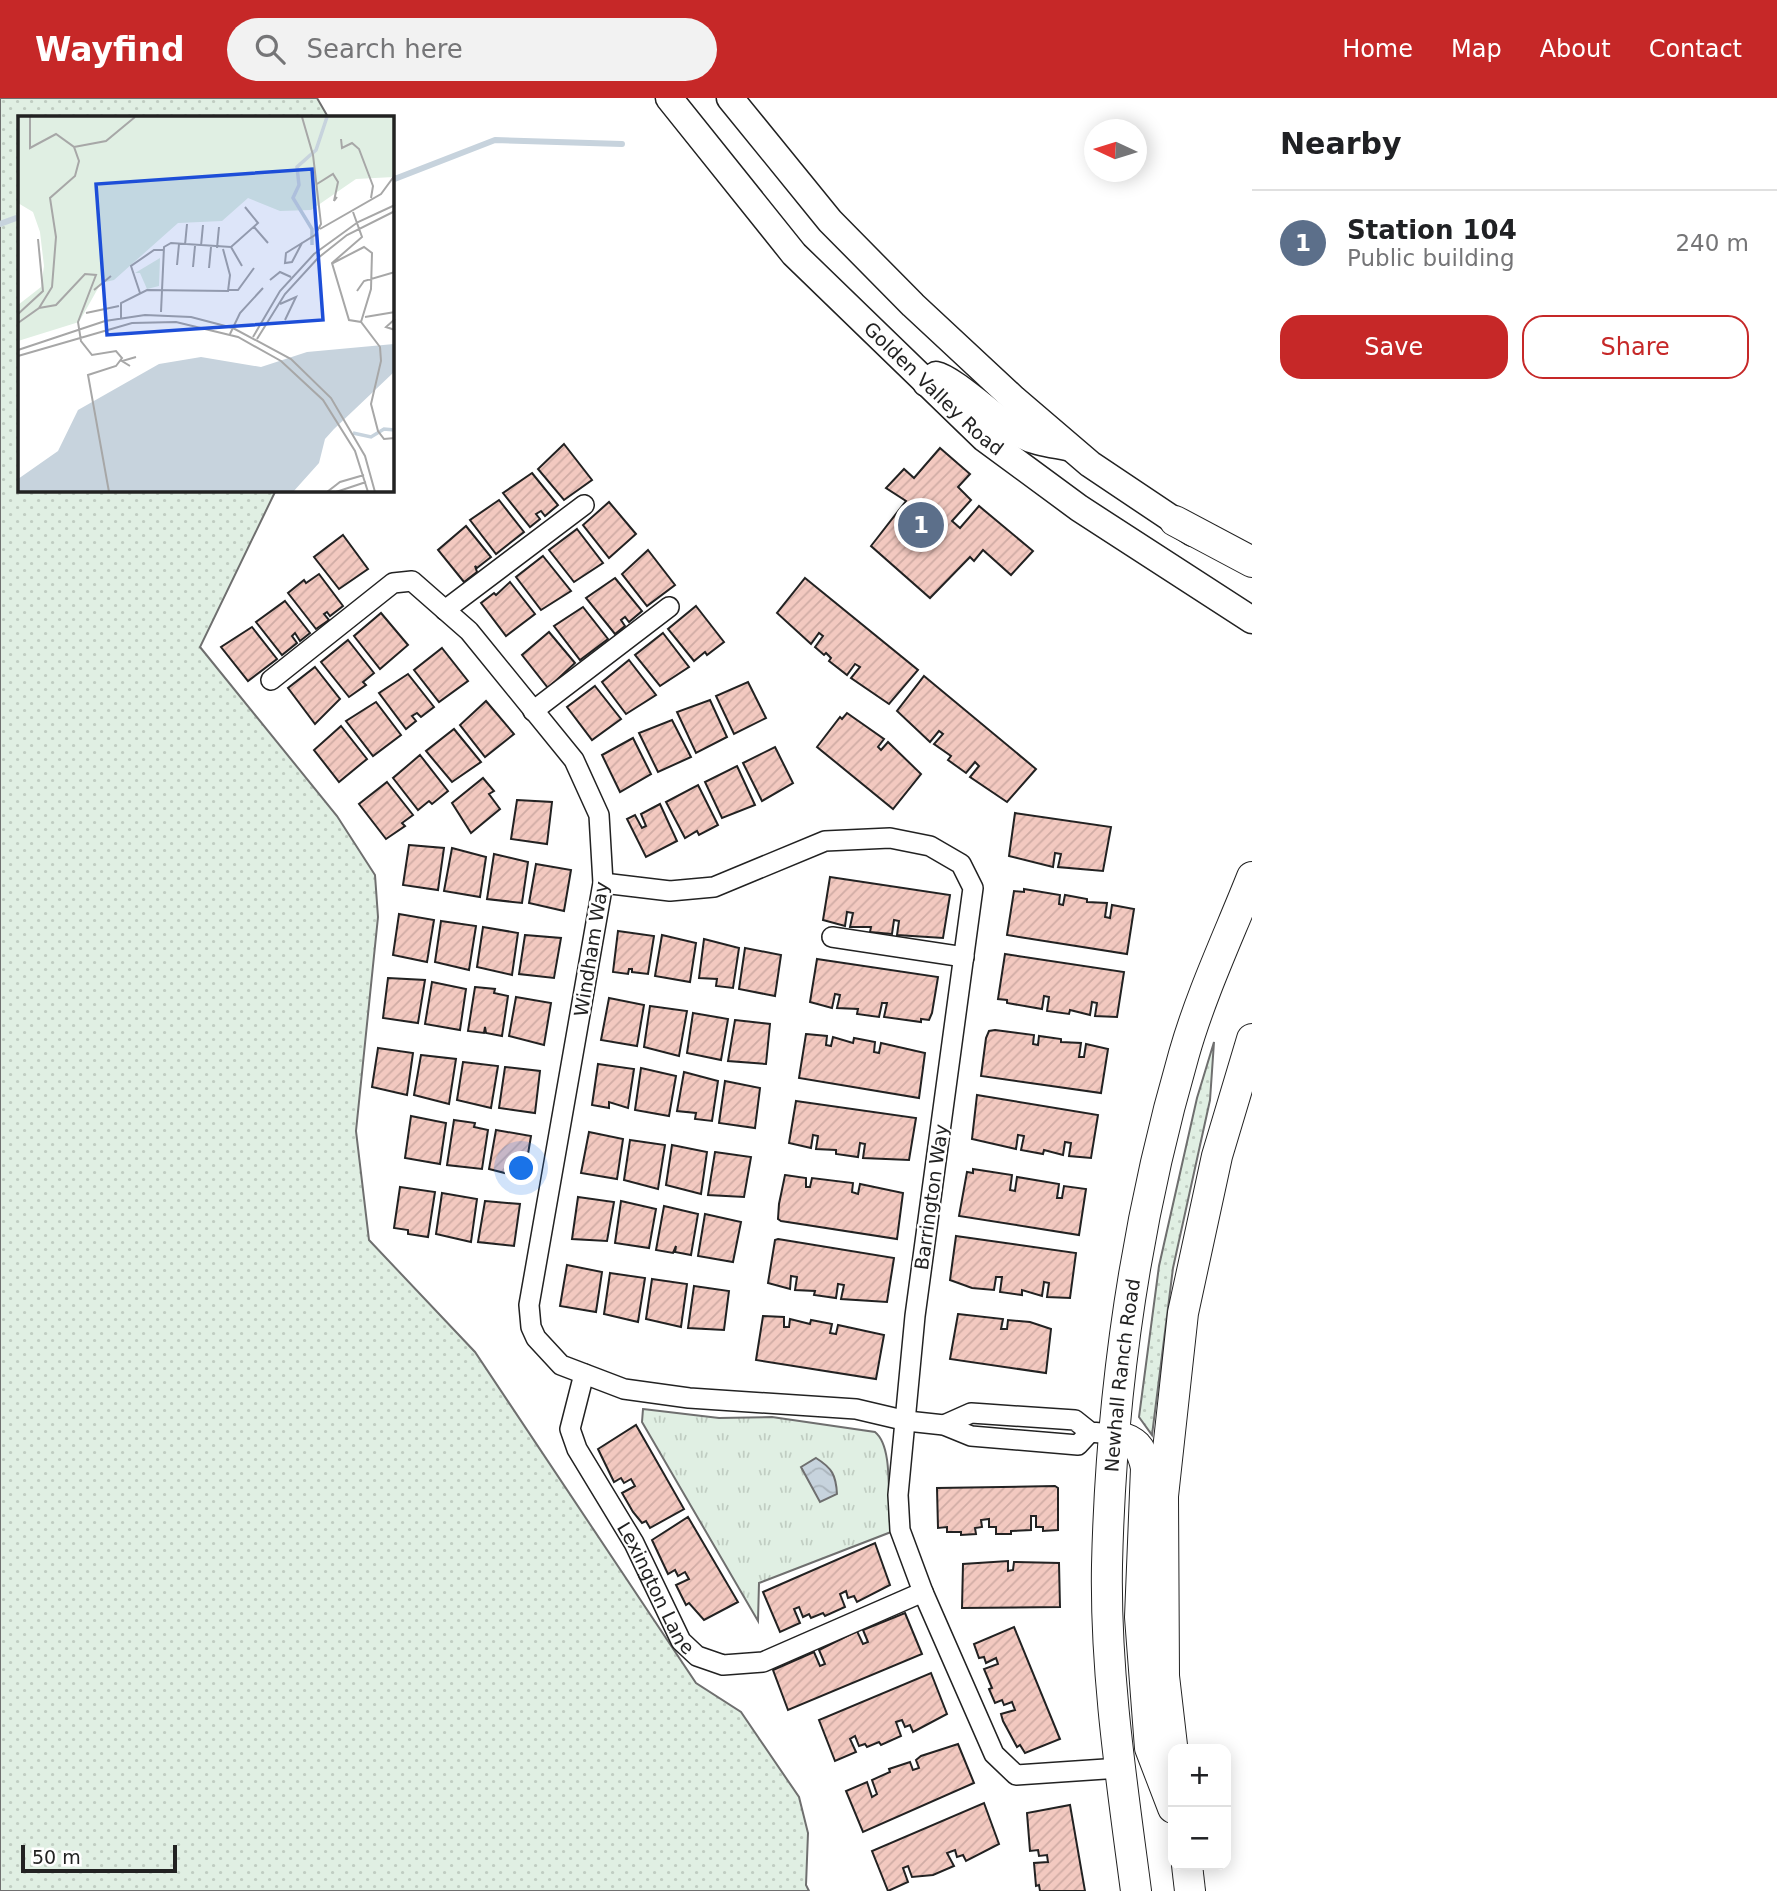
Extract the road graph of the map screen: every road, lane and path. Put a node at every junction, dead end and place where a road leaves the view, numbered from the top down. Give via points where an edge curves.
1 (669, 98) edge
2 (730, 98) edge
3 (926, 383) junction
4 (1072, 449) junction
5 (584, 505) dead end
6 (1175, 521) junction
7 (1252, 562) edge
8 (1252, 570) edge
9 (669, 607) dead end
10 (445, 610) junction
11 (1252, 620) edge
12 (271, 680) dead end
13 (533, 711) junction
14 (1252, 877) edge
15 (604, 883) junction
16 (832, 937) dead end
17 (964, 957) junction
18 (1252, 1039) edge
19 (584, 1374) junction
20 (907, 1421) junction
21 (1102, 1433) junction
22 (923, 1592) junction
23 (1172, 1744) edge
24 (1120, 1768) junction
25 (1173, 1807) edge
26 (1188, 1870) edge
27 (1136, 1891) edge
28 (1190, 1891) edge

1 - 3 main road, Golden Valley Road via 794,254
2 - 4 main road via 830,221
3 - 4 main road via 936,375 945,377 1023,436
3 - 11 main road, Golden Valley Road via 984,438 1079,508
4 - 6 main road
5 - 10 street
6 - 7 main road
6 - 8 main road
9 - 13 street
10 - 12 street, Windham Way via 412,581 393,583
10 - 13 street, Windham Way via 470,631
13 - 15 street, Windham Way via 574,760 599,816
14 - 21 main road, Newhall Ranch Road via 1185,1051 1148,1189 1122,1354
15 - 17 street, Barrington Way via 670,891 714,887 825,841 890,838 930,846 961,864 973,888
15 - 19 street, Windham Way via 529,1305 536,1338 561,1365
16 - 17 street
17 - 20 street, Barrington Way via 917,1304
18 - 23 main road via 1217,1156 1183,1313 1164,1483 1164,1676
19 - 20 street via 624,1389 856,1409
19 - 22 street, Lexington Lane via 570,1429 577,1449 634,1543 681,1641 697,1656 723,1665 763,1662
20 - 21 street via 944,1425 971,1413 986,1413 1075,1420
20 - 22 street, Barrington Way via 898,1495 900,1530
21 - 24 main road, Newhall Ranch Road
21 - 25 main road via 1130,1439 1142,1450 1146,1468 1140,1617 1150,1748
22 - 24 street, Barrington Way via 994,1754 1016,1775
24 - 27 main road, Newhall Ranch Road
26 - 28 main road

